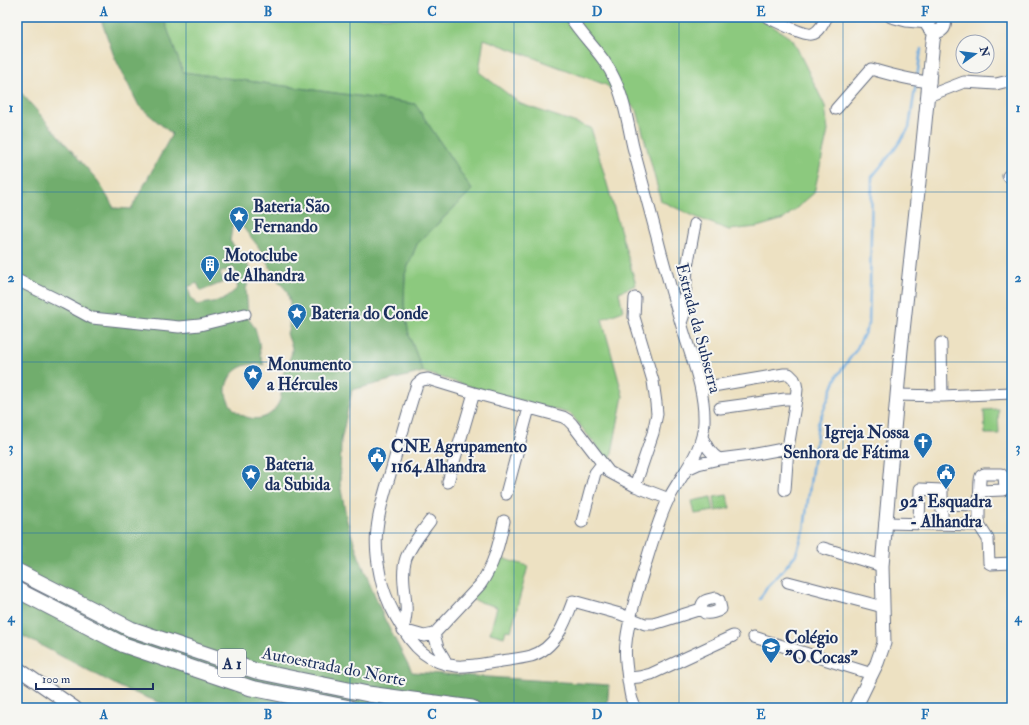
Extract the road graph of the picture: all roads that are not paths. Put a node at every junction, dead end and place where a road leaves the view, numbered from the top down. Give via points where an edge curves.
1 (570, 17) edge
2 (767, 17) edge
3 (827, 17) edge
4 (891, 17) edge
5 (942, 17) edge
6 (931, 24) edge
7 (1012, 80) edge
8 (922, 81) junction
9 (928, 96) junction
10 (836, 109) dead end
11 (696, 224) dead end
12 (17, 280) edge
13 (635, 298) dead end
14 (245, 314) dead end
15 (681, 323) junction
16 (941, 343) dead end
17 (707, 387) dead end
18 (474, 393) junction
19 (1012, 393) edge
20 (897, 396) junction
21 (942, 396) junction
22 (796, 399) junction
23 (529, 408) junction
24 (720, 408) dead end
25 (702, 437) junction
26 (788, 448) junction
27 (719, 459) junction
28 (602, 464) junction
29 (687, 468) junction
30 (448, 482) dead end
31 (635, 486) junction
32 (785, 490) dead end
33 (980, 491) dead end
34 (506, 494) dead end
35 (669, 499) junction
36 (942, 504) junction
37 (979, 505) junction
38 (430, 521) dead end
39 (504, 521) dead end
40 (582, 522) dead end
41 (885, 523) junction
42 (919, 524) junction
43 (942, 524) junction
44 (979, 525) junction
45 (823, 548) dead end
46 (1012, 563) edge
47 (882, 566) junction
48 (17, 571) edge
49 (788, 582) dead end
50 (17, 590) edge
51 (883, 607) junction
52 (701, 609) dead end
53 (630, 618) junction
54 (403, 630) junction
55 (434, 634) junction
56 (733, 636) dead end
57 (754, 637) dead end
58 (446, 664) junction
59 (17, 668) edge
60 (872, 674) junction
61 (628, 678) junction
62 (76, 708) edge
63 (350, 708) edge
64 (472, 708) edge
65 (636, 708) edge
66 (855, 708) edge

1 - 15 street, Estrada da Subserra via 599,52 616,81
2 - 3 street via 803,33 812,34 821,28
4 - 6 street
5 - 6 main road via 945,21 944,27 940,30
6 - 8 main road via 933,40
7 - 9 street via 996,84 964,82
8 - 9 main road
8 - 10 street via 871,69
9 - 20 main road
11 - 15 street via 687,267 684,314
12 - 14 street via 92,318 178,327 200,325
13 - 31 street via 634,317 653,381 657,414
15 - 25 street, Estrada da Subserra via 700,388 704,421
16 - 21 street
17 - 22 street via 789,374 796,384
18 - 23 street
18 - 30 street
18 - 54 street via 428,379 417,384 377,529 380,576 391,608
19 - 21 street
20 - 21 street
20 - 41 main road
22 - 24 street
22 - 26 street
23 - 28 street via 568,420
23 - 34 street
25 - 27 street via 709,451
25 - 29 street, Estrada da Subserra via 698,450
26 - 27 street
26 - 32 street
27 - 29 street
28 - 31 street via 609,472
28 - 40 street via 595,473
29 - 35 street, Estrada da Subserra
31 - 35 street
33 - 37 street
35 - 53 street, Estrada da Subserra via 660,517
36 - 37 street
36 - 42 street via 942,490 920,490
36 - 43 street
37 - 44 street
38 - 54 street via 406,558 403,579 406,611
39 - 55 street via 497,551 486,576
41 - 42 street
41 - 47 main road
42 - 43 street
43 - 44 street
44 - 46 street via 988,540 989,563
45 - 47 street
47 - 51 main road
48 - 64 highway, Autoestrada do Norte / A 1 via 131,628 256,671 368,694
49 - 51 street
50 - 63 highway, A 1 via 124,645 251,688
51 - 60 main road via 884,643
52 - 53 street via 653,624 645,624
53 - 58 street via 573,600 559,635 543,650 532,655 480,664
53 - 61 street, Estrada da Subserra via 625,645
54 - 55 street via 424,636
54 - 58 street via 423,654
55 - 58 street
56 - 61 street via 651,674
57 - 60 street
59 - 62 main road
60 - 66 main road
61 - 65 street, Estrada da Subserra

